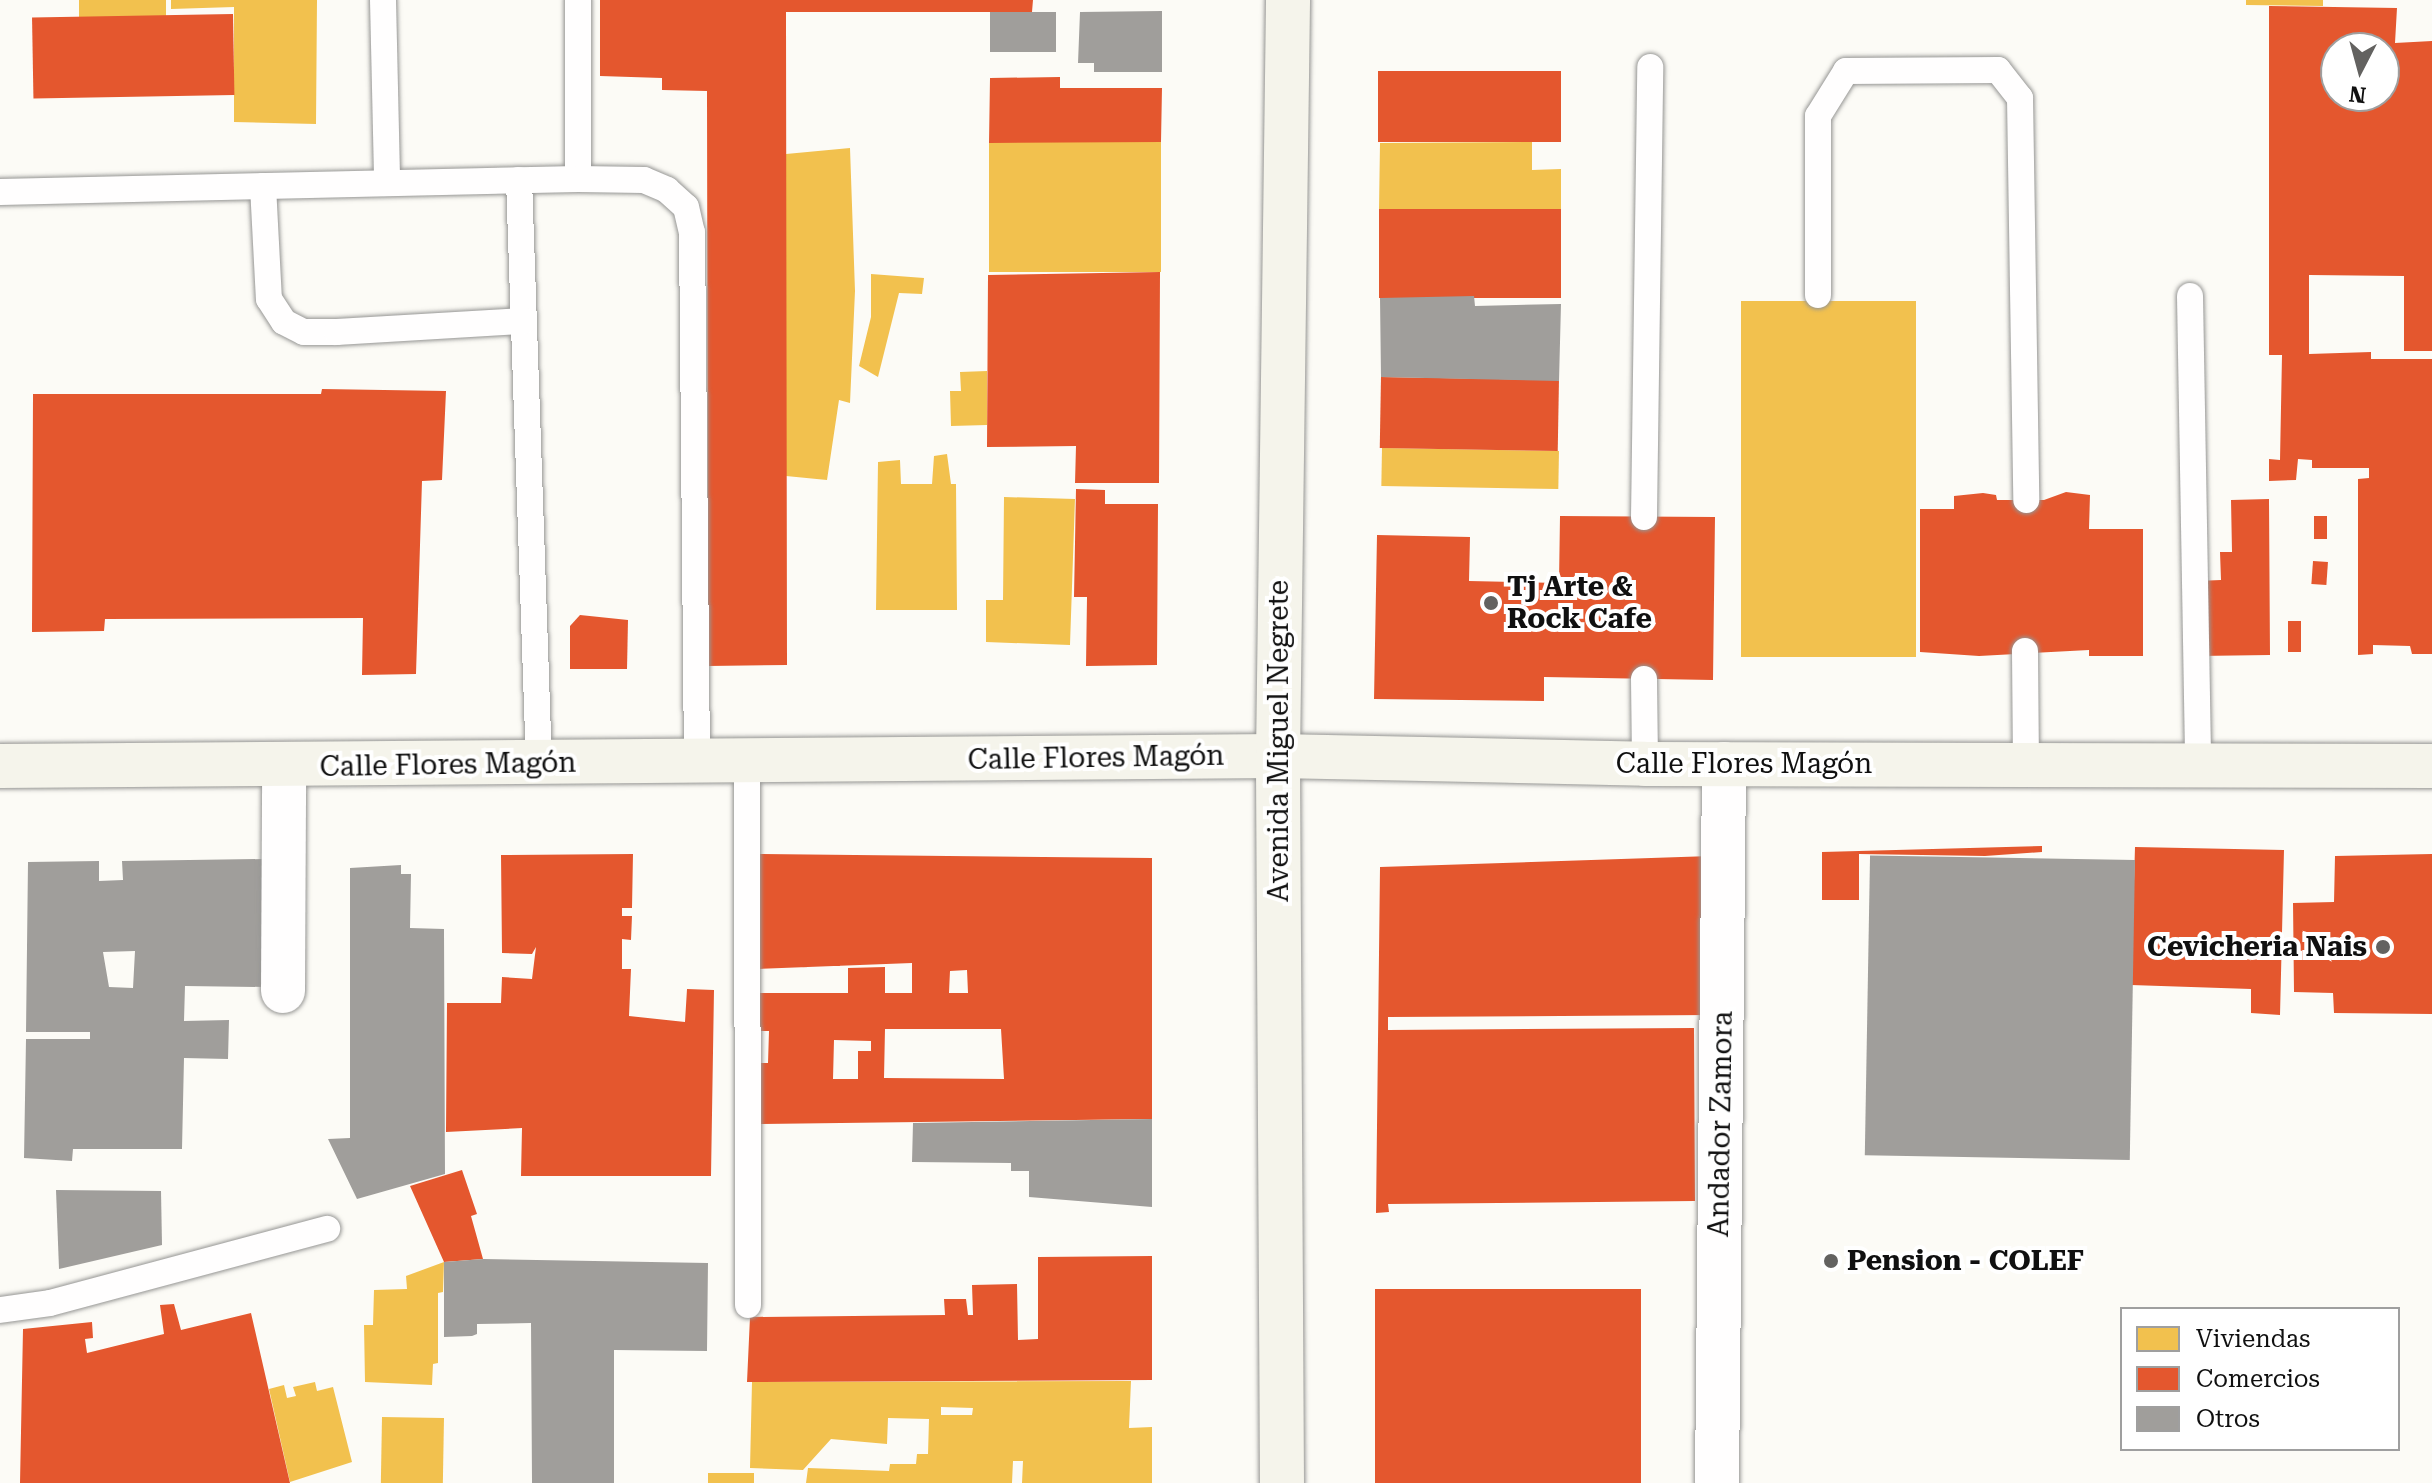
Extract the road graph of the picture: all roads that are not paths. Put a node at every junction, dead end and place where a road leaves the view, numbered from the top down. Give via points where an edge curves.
1 (383, 0) edge
2 (578, 0) edge
3 (1288, 0) edge
4 (1650, 67) dead end
5 (578, 179) junction
6 (519, 180) junction
7 (387, 183) junction
8 (263, 186) junction
9 (0, 192) edge
10 (1818, 295) dead end
11 (2190, 296) dead end
12 (524, 321) junction
13 (2026, 500) dead end
14 (1644, 517) dead end
15 (2025, 651) dead end
16 (1644, 679) dead end
17 (1278, 756) junction
18 (697, 762) junction
19 (539, 763) junction
20 (747, 763) junction
21 (1645, 764) junction
22 (1724, 764) junction
23 (2026, 765) junction
24 (0, 766) edge
25 (2198, 766) junction
26 (2432, 766) edge
27 (284, 767) junction
28 (283, 991) dead end
29 (327, 1229) dead end
30 (748, 1305) dead end
31 (0, 1310) edge
32 (1282, 1483) edge
33 (1717, 1483) edge

1 - 7 lane
2 - 5 lane
3 - 17 street, Avenida Miguel Negrete
4 - 14 lane
5 - 6 lane
5 - 18 lane via 644,180 667,190 686,207 692,232
6 - 7 lane
6 - 12 lane
7 - 8 lane
8 - 9 lane
8 - 12 lane via 269,299 284,322 304,332 337,332
10 - 13 lane via 1818,116 1846,71 1998,70 2020,98
11 - 25 lane
12 - 19 lane
15 - 23 lane
16 - 21 lane
17 - 20 street, Calle Flores Magón
17 - 21 street, Calle Flores Magón
17 - 32 street, Avenida Miguel Negrete
18 - 19 street, Calle Flores Magón
18 - 20 street, Calle Flores Magón
19 - 27 street, Calle Flores Magón
20 - 30 lane
21 - 22 street, Calle Flores Magón
22 - 23 street, Calle Flores Magón
22 - 33 street, Andador Zamora
23 - 25 street, Calle Flores Magón
24 - 27 street, Calle Flores Magón
25 - 26 street, Calle Flores Magón
27 - 28 street
29 - 31 lane via 50,1303

